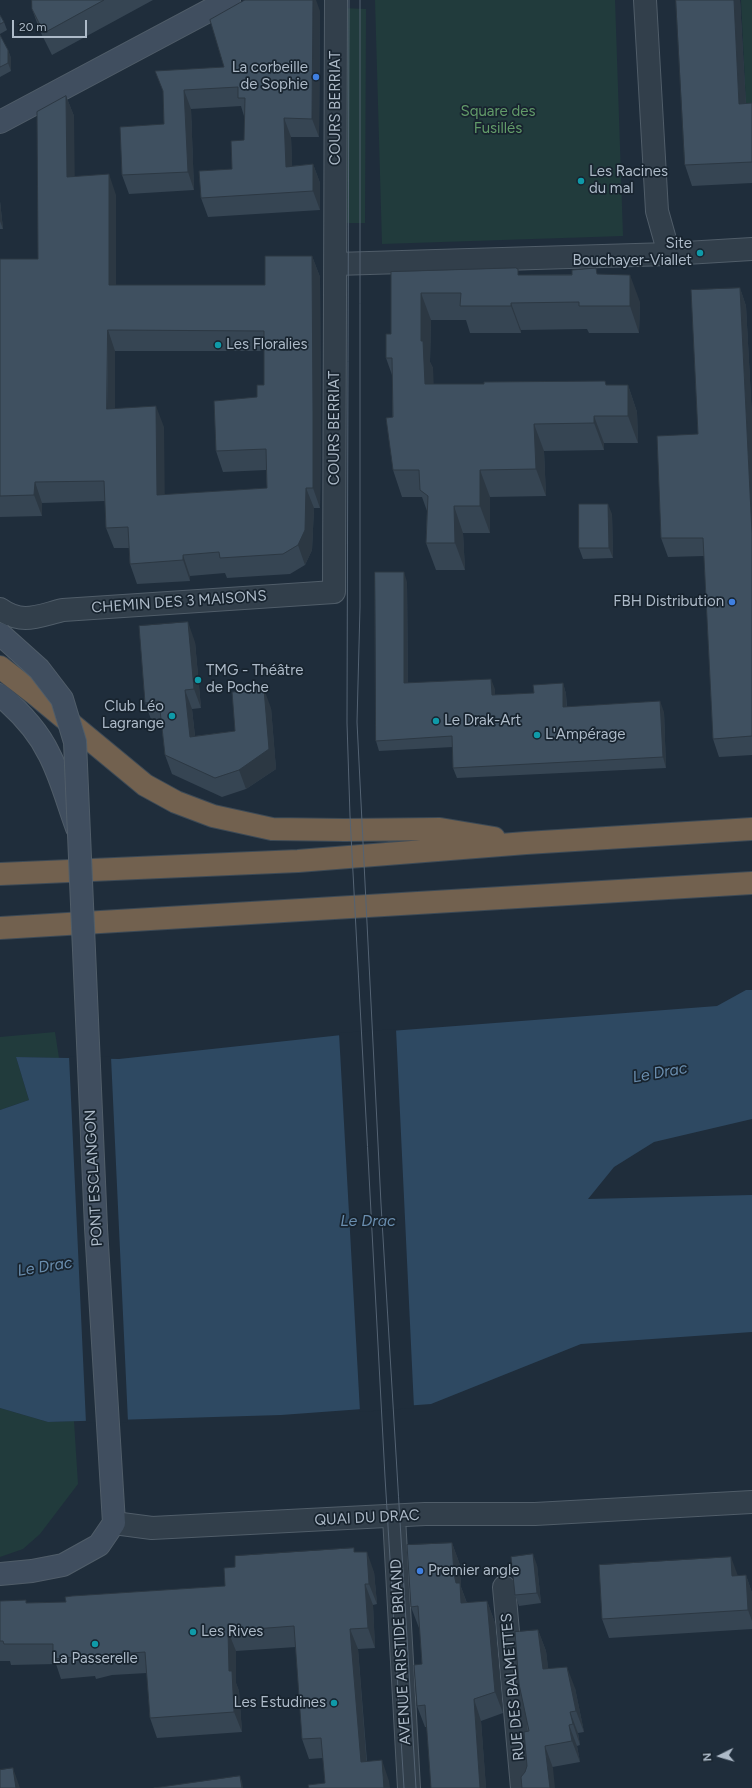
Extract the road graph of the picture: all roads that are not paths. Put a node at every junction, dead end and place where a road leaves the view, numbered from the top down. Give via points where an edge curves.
1 (229, 0) edge
2 (336, 0) edge
3 (645, 0) edge
4 (0, 122) edge
5 (752, 249) edge
6 (669, 254) junction
7 (336, 264) junction
8 (334, 592) joint
9 (0, 608) edge
10 (0, 634) edge
11 (0, 667) edge
12 (0, 695) edge
13 (752, 830) edge
14 (79, 833) junction
15 (526, 843) junction
16 (0, 874) edge
17 (752, 883) edge
18 (5, 929) edge
19 (752, 1502) edge
20 (394, 1517) junction
21 (114, 1523) junction
22 (0, 1574) edge
23 (504, 1586) dead end
24 (409, 1788) edge
25 (522, 1788) edge

1 - 4 street
2 - 7 street, COURS BERRIAT
3 - 6 street via 657,211
5 - 6 street
6 - 7 street
7 - 8 street, COURS BERRIAT
8 - 9 street, CHEMIN DES 3 MAISONS via 63,610 25,619 10,616
10 - 14 street, PONT ESCLANGON, bridge via 39,669 62,699 74,742
11 - 15 highway via 145,784 176,802 213,816 272,829 440,829
12 - 14 street via 31,727 49,753
13 - 15 highway
14 - 21 street, PONT ESCLANGON, bridge via 95,1220
15 - 16 highway via 298,861
17 - 18 highway
19 - 20 street, QUAI DU DRAC via 535,1514 425,1514
20 - 21 street, QUAI DU DRAC via 152,1528
20 - 24 street, AVENUE ARISTIDE BRIAND
21 - 22 street via 99,1545 64,1565
23 - 25 street, RUE DES BALMETTES

